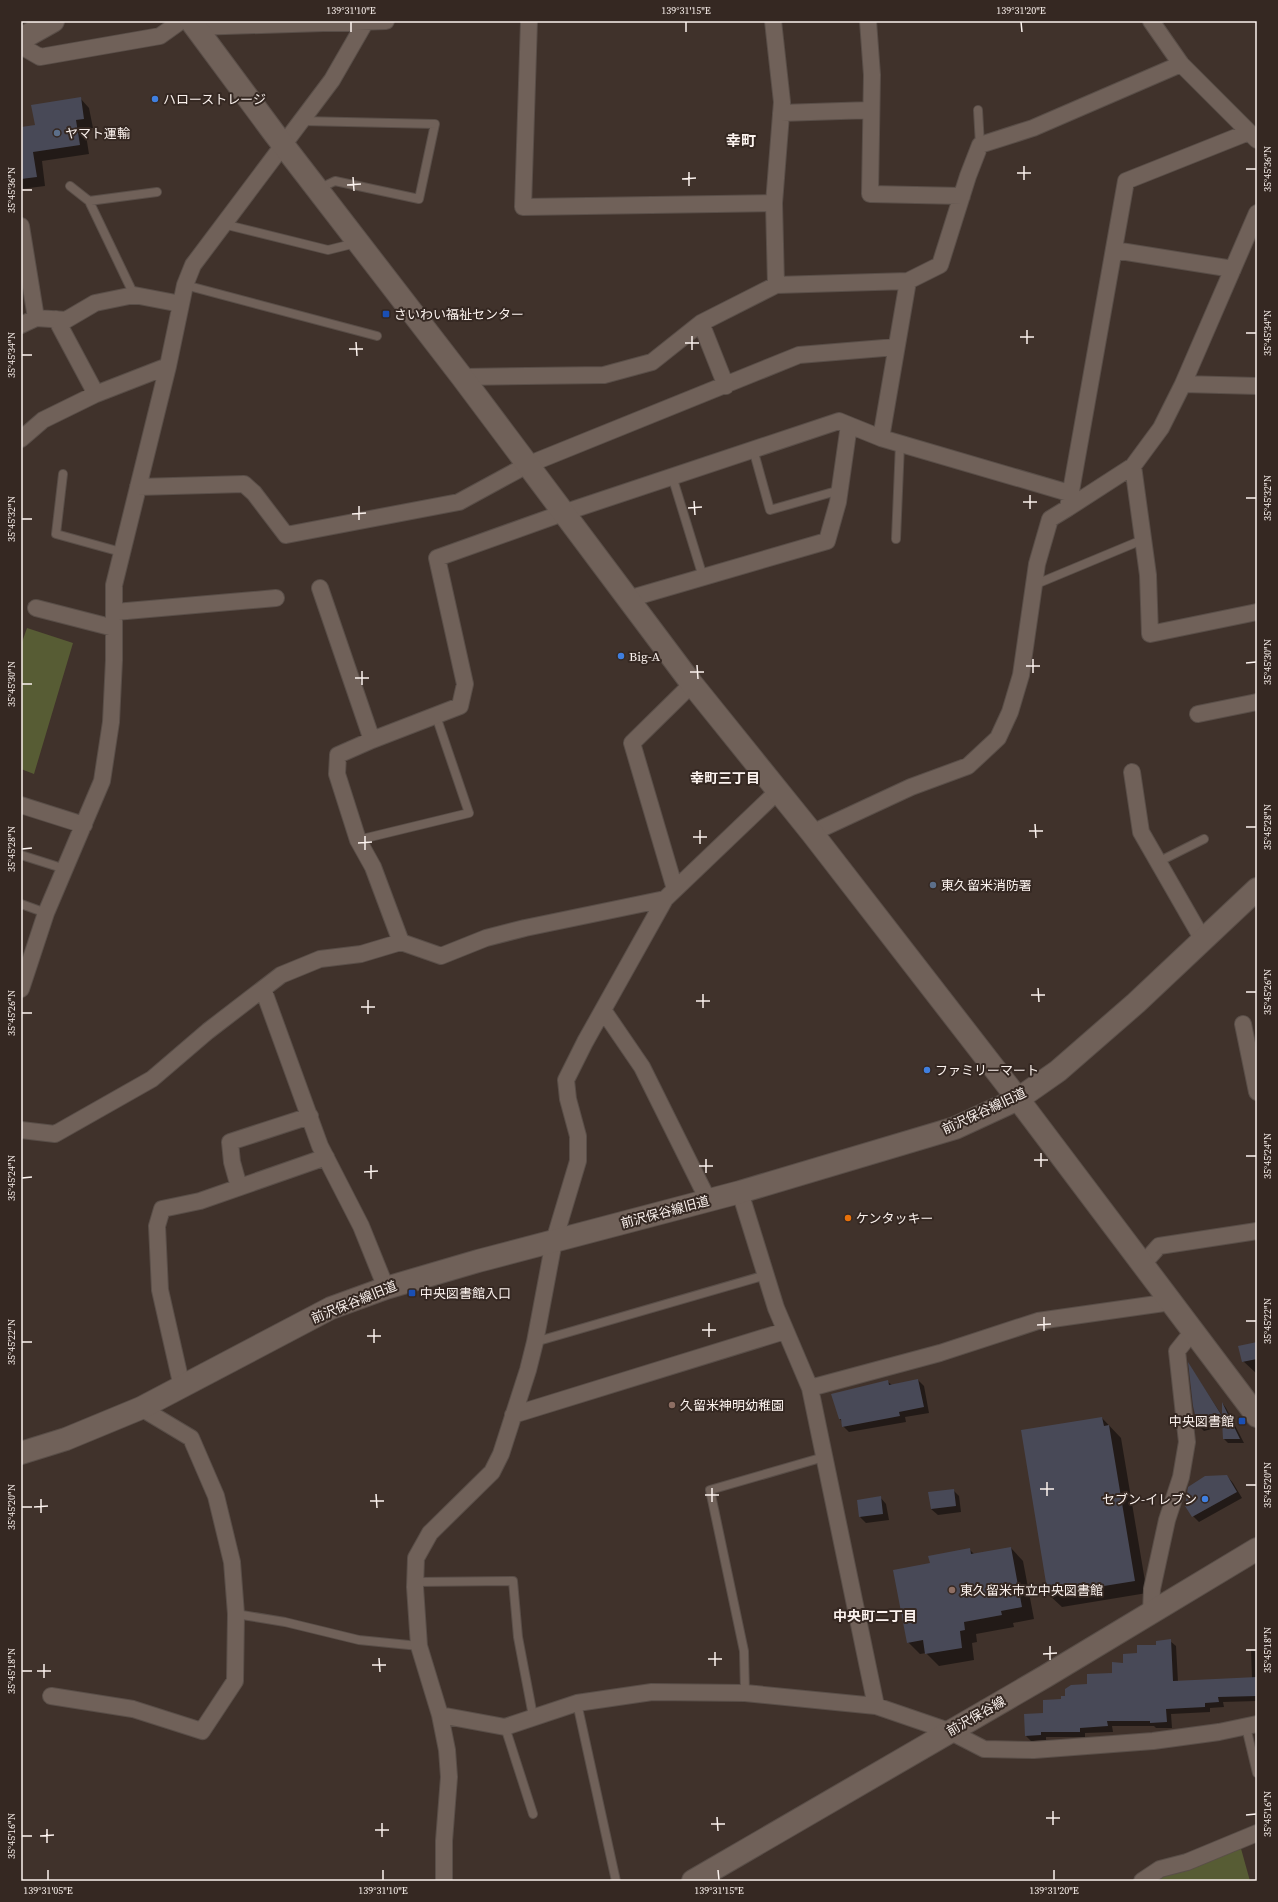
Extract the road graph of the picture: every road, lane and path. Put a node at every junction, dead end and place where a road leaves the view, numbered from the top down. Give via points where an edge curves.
1 (52, 21) edge
2 (386, 21) edge
3 (529, 21) edge
4 (773, 21) edge
5 (868, 21) edge
6 (1151, 21) edge
7 (365, 22) edge
8 (189, 23) edge
9 (21, 39) edge
10 (21, 46) edge
11 (1181, 64) junction
12 (871, 110) junction
13 (978, 110) dead end
14 (781, 113) junction
15 (302, 121) junction
16 (1253, 136) edge
17 (283, 145) junction
18 (980, 145) junction
19 (70, 186) dead end
20 (317, 190) junction
21 (157, 192) dead end
22 (962, 196) junction
23 (89, 201) junction
24 (774, 202) junction
25 (1257, 213) edge
26 (223, 224) junction
27 (21, 226) edge
28 (357, 243) junction
29 (1114, 250) junction
30 (1233, 270) junction
31 (908, 281) junction
32 (186, 285) junction
33 (776, 285) junction
34 (134, 295) junction
35 (182, 304) junction
36 (36, 318) junction
37 (56, 319) junction
38 (701, 324) junction
39 (21, 325) edge
40 (377, 336) dead end
41 (896, 347) junction
42 (168, 366) junction
43 (462, 377) junction
44 (1184, 384) junction
45 (726, 386) junction
46 (1257, 386) edge
47 (96, 394) junction
48 (849, 425) junction
49 (881, 438) junction
50 (21, 439) edge
51 (900, 444) junction
52 (753, 449) junction
53 (527, 465) junction
54 (1132, 466) junction
55 (63, 474) dead end
56 (672, 476) junction
57 (138, 487) junction
58 (840, 490) junction
59 (1069, 501) junction
60 (563, 513) junction
61 (896, 539) dead end
62 (1142, 540) junction
63 (121, 552) junction
64 (703, 577) junction
65 (1034, 585) junction
66 (320, 588) dead end
67 (276, 598) dead end
68 (628, 598) junction
69 (36, 608) dead end
70 (115, 612) junction
71 (1257, 612) edge
72 (114, 628) junction
73 (692, 684) junction
74 (1257, 702) edge
75 (1198, 714) dead end
76 (436, 716) junction
77 (372, 740) junction
78 (1132, 772) dead end
79 (778, 791) junction
80 (21, 806) edge
81 (84, 825) junction
82 (812, 834) junction
83 (1204, 839) dead end
84 (358, 840) junction
85 (21, 855) edge
86 (1158, 862) junction
87 (65, 869) junction
88 (1257, 889) edge
89 (670, 894) junction
90 (21, 904) edge
91 (46, 913) junction
92 (1203, 940) junction
93 (401, 942) junction
94 (21, 989) edge
95 (263, 989) junction
96 (603, 1010) junction
97 (1243, 1024) dead end
98 (1257, 1092) edge
99 (1018, 1099) junction
100 (310, 1116) junction
101 (21, 1130) edge
102 (326, 1157) junction
103 (239, 1187) junction
104 (740, 1192) junction
105 (708, 1200) junction
106 (1257, 1231) edge
107 (554, 1241) junction
108 (1143, 1264) junction
109 (766, 1275) junction
110 (386, 1288) junction
111 (1171, 1302) junction
112 (785, 1331) junction
113 (1192, 1331) junction
114 (535, 1342) junction
115 (182, 1387) junction
116 (810, 1388) junction
117 (141, 1408) junction
118 (513, 1415) junction
119 (1257, 1416) edge
120 (21, 1453) edge
121 (824, 1456) junction
122 (1257, 1549) edge
123 (415, 1582) junction
124 (1151, 1613) junction
125 (236, 1614) junction
126 (419, 1646) junction
127 (745, 1692) junction
128 (51, 1696) dead end
129 (577, 1703) junction
130 (876, 1706) junction
131 (440, 1715) junction
132 (533, 1716) junction
133 (1254, 1724) edge
134 (506, 1727) junction
135 (949, 1731) junction
136 (1257, 1773) edge
137 (533, 1814) dead end
138 (1256, 1836) edge
139 (444, 1881) edge
140 (616, 1881) edge
141 (693, 1881) edge
142 (1142, 1881) edge

1 - 9 street
2 - 7 street
3 - 24 street via 523,207
4 - 14 street
5 - 12 street via 872,75
6 - 11 street
7 - 8 street
7 - 15 street via 332,80
8 - 10 street via 160,36 40,57
8 - 17 street
11 - 16 street
11 - 18 street via 1033,128
12 - 14 street
12 - 22 street via 870,194
13 - 18 lane
14 - 24 street
15 - 17 street
15 - 20 lane via 435,124 419,199 335,181
16 - 29 street via 1126,181
17 - 20 street
17 - 26 street
18 - 22 street
19 - 23 lane
20 - 28 street
21 - 23 lane
22 - 31 street via 940,265
23 - 34 lane
24 - 33 street
25 - 30 street
26 - 28 lane via 328,250
26 - 32 street via 193,265
27 - 36 street
28 - 43 street
29 - 30 street
29 - 59 street
30 - 44 street
31 - 33 street
31 - 41 street
32 - 35 street
32 - 40 lane
33 - 38 street
34 - 35 street
34 - 37 street via 95,303 66,320
35 - 42 street
36 - 37 street
36 - 39 street
37 - 47 street
38 - 43 street via 652,362 604,375
38 - 45 street
41 - 45 street via 799,355
41 - 49 street
42 - 47 street
42 - 57 street
43 - 53 street
44 - 46 street
44 - 54 street via 1161,428
45 - 53 street
47 - 50 street via 43,420
48 - 49 street
48 - 52 street via 839,421
48 - 58 street
49 - 51 street
51 - 59 street
51 - 61 lane
52 - 56 street
52 - 58 lane via 770,510
53 - 57 street via 459,502 286,535 244,484
53 - 60 street
54 - 59 street
54 - 62 street
55 - 63 lane via 56,534
56 - 60 street
56 - 64 lane
57 - 63 street
58 - 64 street via 827,540
59 - 65 street via 1050,519 1037,564
60 - 68 street
60 - 76 street via 437,558 465,684 460,706
62 - 65 lane
62 - 71 street via 1148,575 1150,634
63 - 70 street via 114,585
64 - 68 street
65 - 82 street via 1021,675 1010,712 998,738 968,766 911,787
66 - 77 street
67 - 70 street
68 - 73 street
69 - 72 street
70 - 72 street
72 - 81 street via 110,729 102,781
73 - 79 street
73 - 89 street via 632,743
74 - 75 street
76 - 77 street
76 - 84 lane via 469,813
77 - 84 street via 338,755 337,774
78 - 86 street via 1141,832
79 - 82 street
79 - 89 street
80 - 81 street
81 - 87 street
82 - 99 street
83 - 86 lane
84 - 93 street via 373,867
85 - 87 lane
86 - 92 street
87 - 91 street
88 - 92 street, 前沢保谷線旧道
89 - 93 street via 486,938 441,956
89 - 96 street
90 - 91 lane
91 - 94 street
92 - 99 street, 前沢保谷線旧道 via 1136,1004 1058,1071
93 - 95 street via 361,954 320,959 281,975
95 - 100 street
95 - 101 street via 208,1031 152,1079 55,1134
96 - 105 street via 642,1068
96 - 107 street via 566,1080 568,1099 578,1136 578,1161
97 - 98 street
99 - 104 street, 前沢保谷線旧道 via 954,1128
99 - 108 street
100 - 102 street
100 - 103 street via 230,1142
102 - 103 street
102 - 110 street via 361,1226
103 - 115 street via 200,1201 162,1210 157,1226 160,1290
104 - 105 street, 前沢保谷線旧道
104 - 109 street
105 - 107 street, 前沢保谷線旧道
106 - 108 street via 1159,1246
107 - 110 street, 前沢保谷線旧道 via 478,1260
107 - 114 street
108 - 111 street
109 - 112 street
109 - 114 lane
110 - 115 street, 前沢保谷線旧道 via 331,1308
111 - 113 street
111 - 116 street via 1038,1321 940,1353
112 - 116 street
112 - 118 street
113 - 119 street
113 - 124 street via 1177,1351 1187,1442 1181,1477 1167,1520 1152,1590
114 - 118 street
115 - 117 street, 前沢保谷線旧道
116 - 121 street
117 - 120 street, 前沢保谷線旧道 via 66,1439
117 - 125 street via 191,1438 216,1496 232,1562
118 - 123 street via 501,1454 492,1472 430,1533 416,1558
121 - 127 lane via 710,1490 744,1651
121 - 130 street
122 - 124 street, 前沢保谷線
123 - 126 street
123 - 132 lane via 513,1581 518,1637
124 - 135 street, 前沢保谷線
125 - 126 lane via 285,1622 359,1640
125 - 128 street via 235,1681 202,1731 133,1709
126 - 131 street
127 - 129 street via 652,1692
127 - 130 street
129 - 132 street
129 - 140 lane
130 - 135 street
131 - 134 street
131 - 139 street via 449,1777
132 - 134 street
133 - 135 street via 1219,1732 1153,1740 1034,1750 984,1749
133 - 136 lane
134 - 137 lane
135 - 141 street, 前沢保谷線
138 - 142 street via 1187,1862 1160,1869

